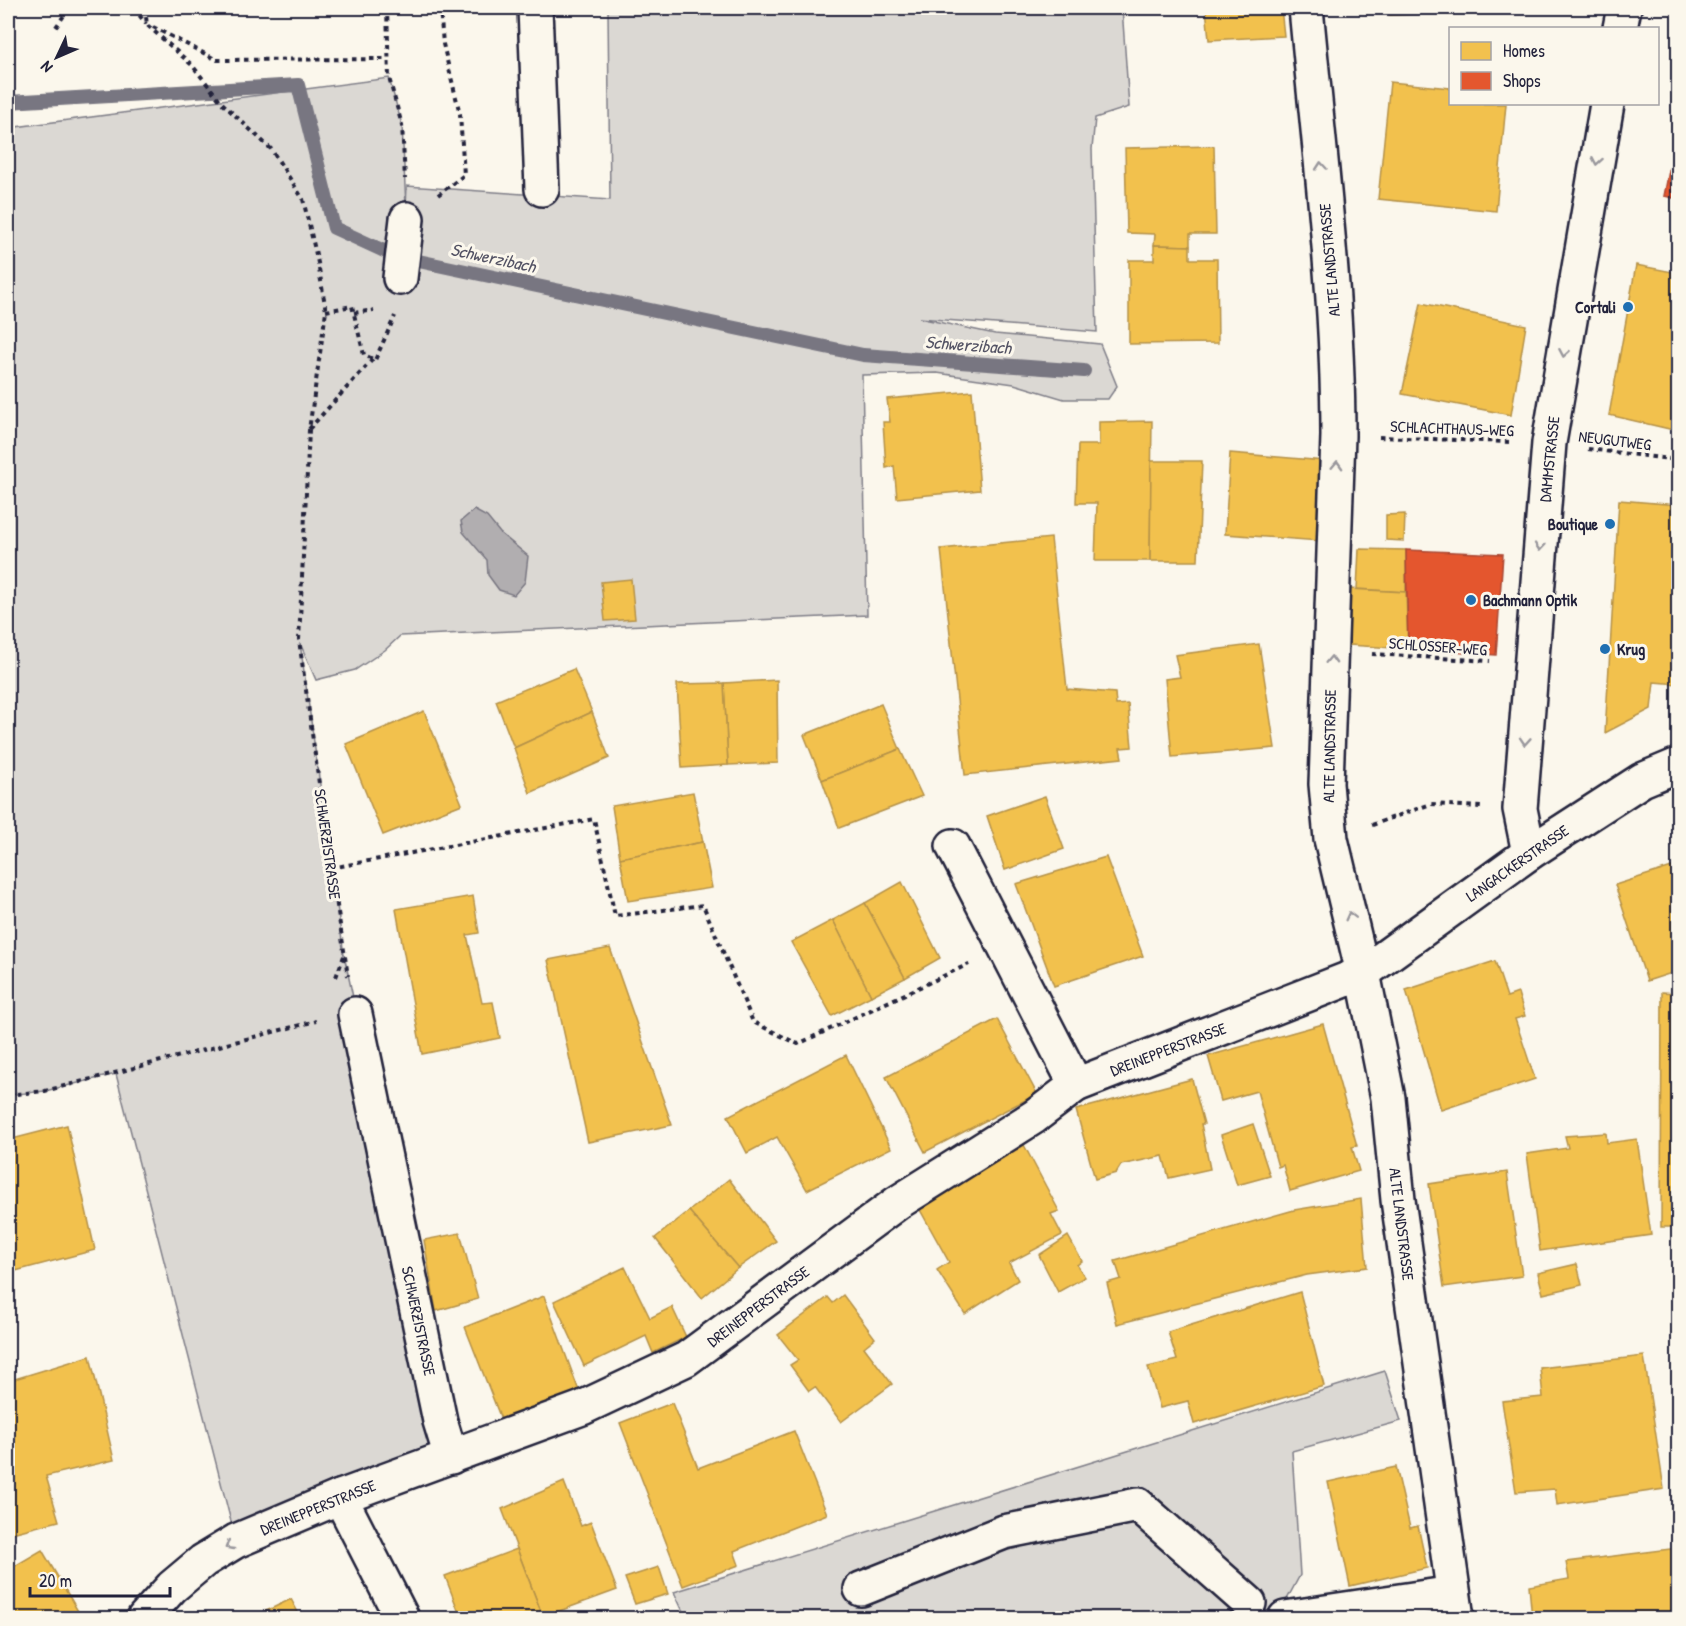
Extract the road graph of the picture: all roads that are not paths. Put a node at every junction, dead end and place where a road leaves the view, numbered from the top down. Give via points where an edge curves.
1 (536, 8) edge
2 (1306, 8) edge
3 (1624, 8) edge
4 (1620, 27) edge
5 (1607, 105) edge
6 (542, 189) dead end
7 (406, 219) road end
8 (400, 278) dead end
9 (1678, 765) edge
10 (953, 846) dead end
11 (1528, 853) junction
12 (1363, 973) junction
13 (355, 1014) road end
14 (1076, 1085) junction
15 (451, 1457) junction
16 (340, 1497) junction
17 (861, 1589) dead end
18 (1455, 1606) edge
19 (1253, 1614) edge
20 (144, 1618) edge
21 (402, 1618) edge
22 (1285, 1618) edge

1 - 6 street
12 -> 2 street, ALTE LANDSTRASSE via 1331,839 1326,784 1338,385
3 - 4 street
5 -> 11 street, DAMMSTRASSE via 1549,443 1520,809
7 - 8 street
9 - 11 street, LANGACKERSTRASSE via 1642,780
10 - 14 street
11 - 12 street, LANGACKERSTRASSE
12 - 14 street, DREINEPPERSTRASSE
12 - 18 street, ALTE LANDSTRASSE via 1388,1098 1398,1200
13 - 15 street, SCHWERZISTRASSE via 440,1421
14 - 15 street, DREINEPPERSTRASSE via 897,1203 686,1359 582,1408
15 - 16 street, DREINEPPERSTRASSE
16 -> 20 street, DREINEPPERSTRASSE via 236,1541 203,1561
16 - 21 street
17 - 19 street via 1004,1532 1138,1505
18 - 22 street

